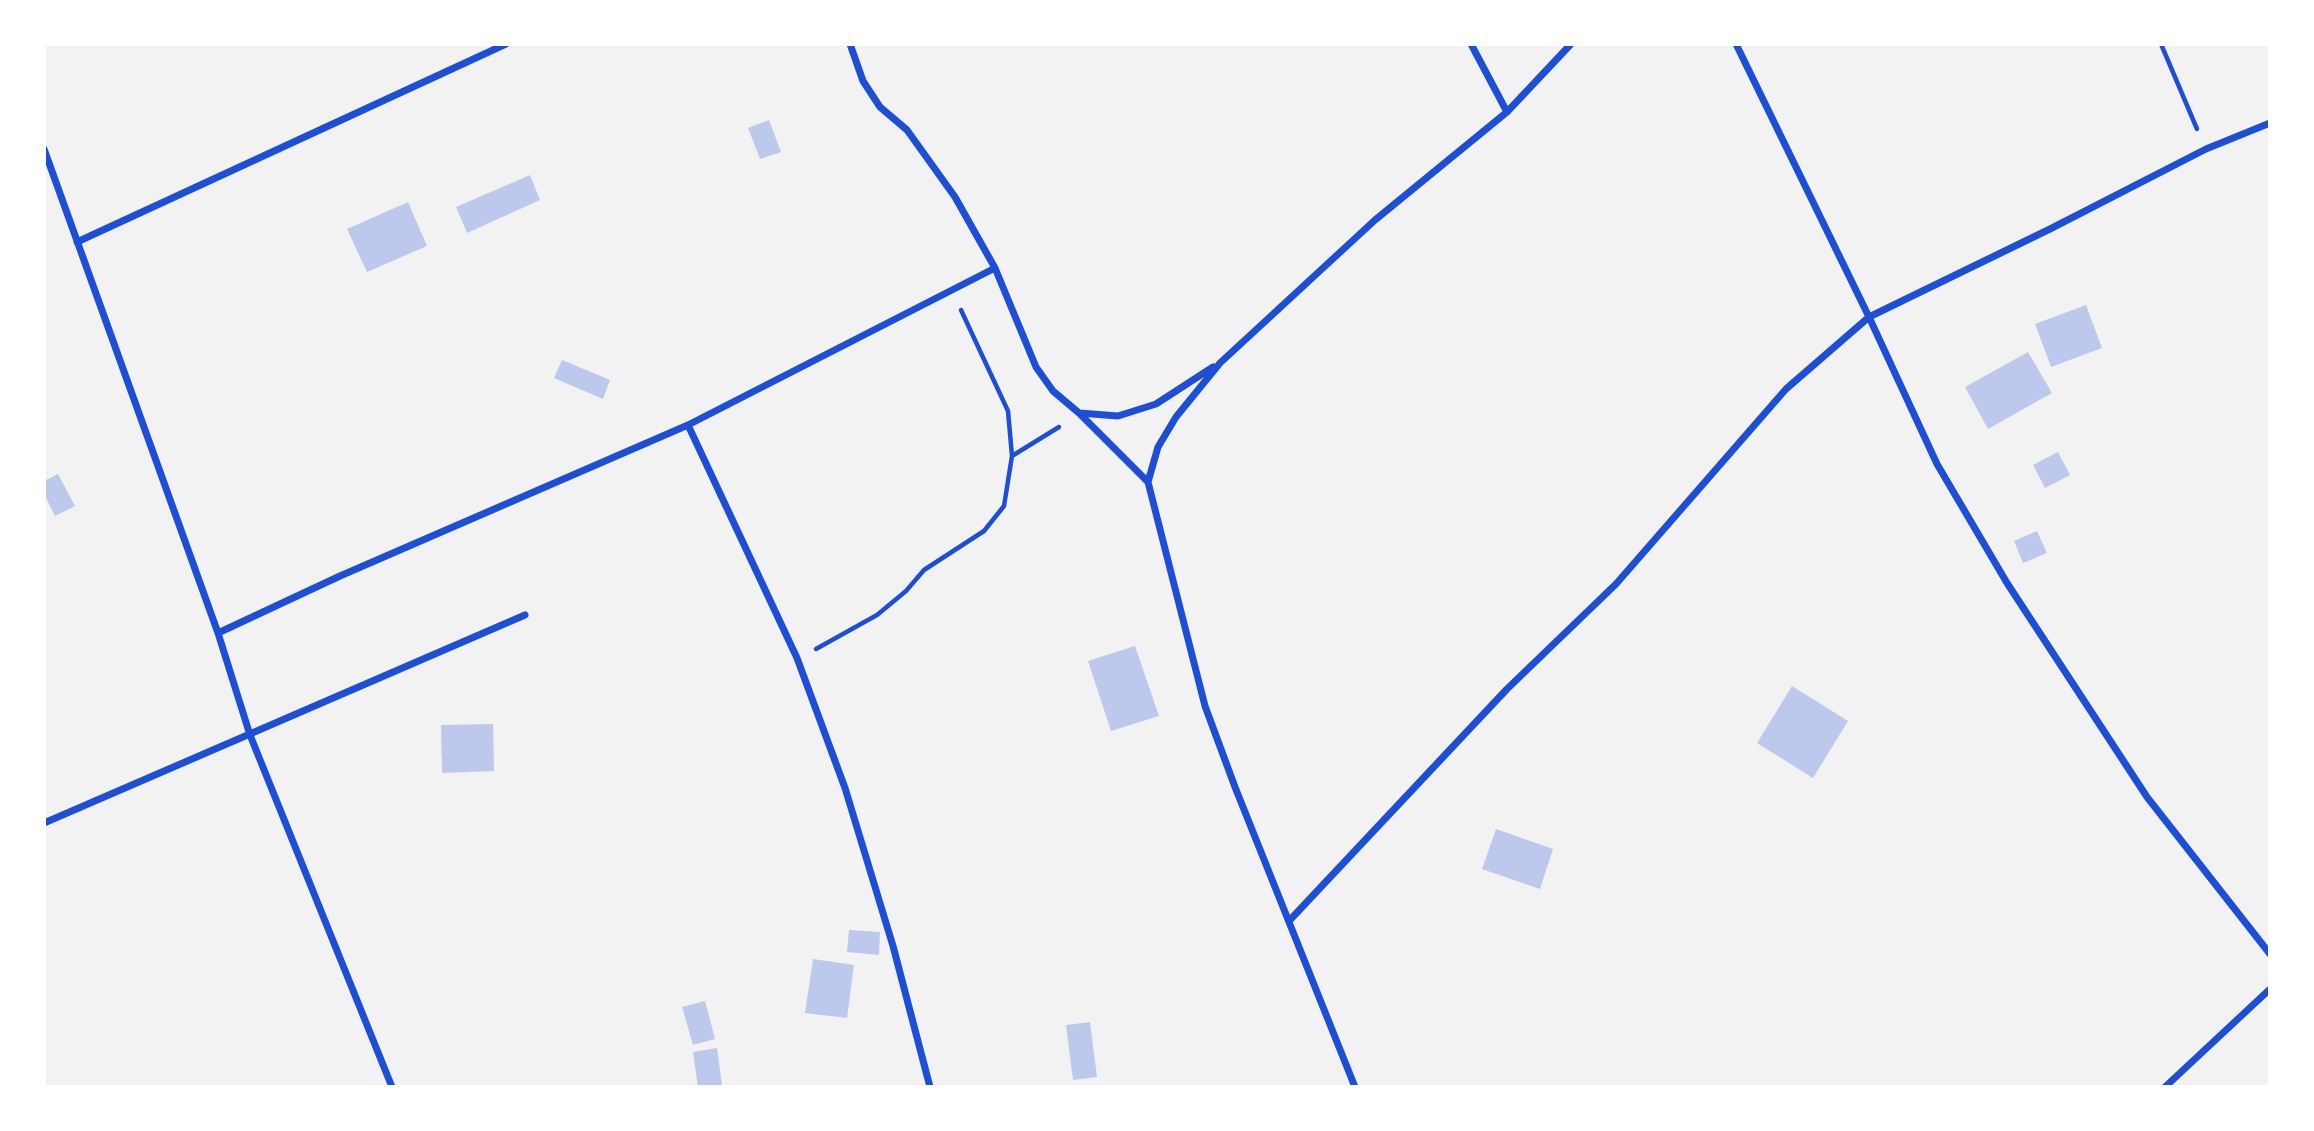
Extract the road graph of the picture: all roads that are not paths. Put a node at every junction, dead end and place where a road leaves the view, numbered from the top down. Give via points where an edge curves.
1 (506, 44) edge
2 (850, 44) edge
3 (1471, 44) edge
4 (1570, 44) edge
5 (1736, 44) edge
6 (1507, 112) junction
7 (2270, 122) edge
8 (44, 149) edge
9 (77, 242) junction
10 (995, 268) junction
11 (1869, 317) junction
12 (1220, 363) junction
13 (1079, 413) junction
14 (688, 425) junction
15 (1148, 482) junction
16 (525, 615) dead end
17 (218, 633) junction
18 (250, 736) junction
19 (44, 823) edge
20 (1289, 921) junction
21 (2270, 954) edge
22 (2270, 989) edge
23 (392, 1087) edge
24 (930, 1087) edge
25 (1355, 1087) edge
26 (2165, 1087) edge

1 - 9 street
2 - 10 street via 863,81 880,107 907,130 947,186
3 - 6 street
4 - 6 street
5 - 11 street
6 - 12 street via 1375,220
7 - 11 street via 2206,149
8 - 9 street
9 - 17 street
10 - 13 street via 1036,367 1053,391
10 - 14 street
11 - 20 street via 1786,389 1616,584 1507,689
11 - 21 street via 1937,464 2007,583 2147,797
12 - 13 street via 1156,404 1118,416
12 - 15 street via 1176,417 1158,447
13 - 15 street
14 - 17 street
14 - 24 street via 796,658 845,788
15 - 20 street via 1205,706
16 - 18 street
17 - 18 street
18 - 19 street
18 - 23 street
20 - 25 street
22 - 26 street

